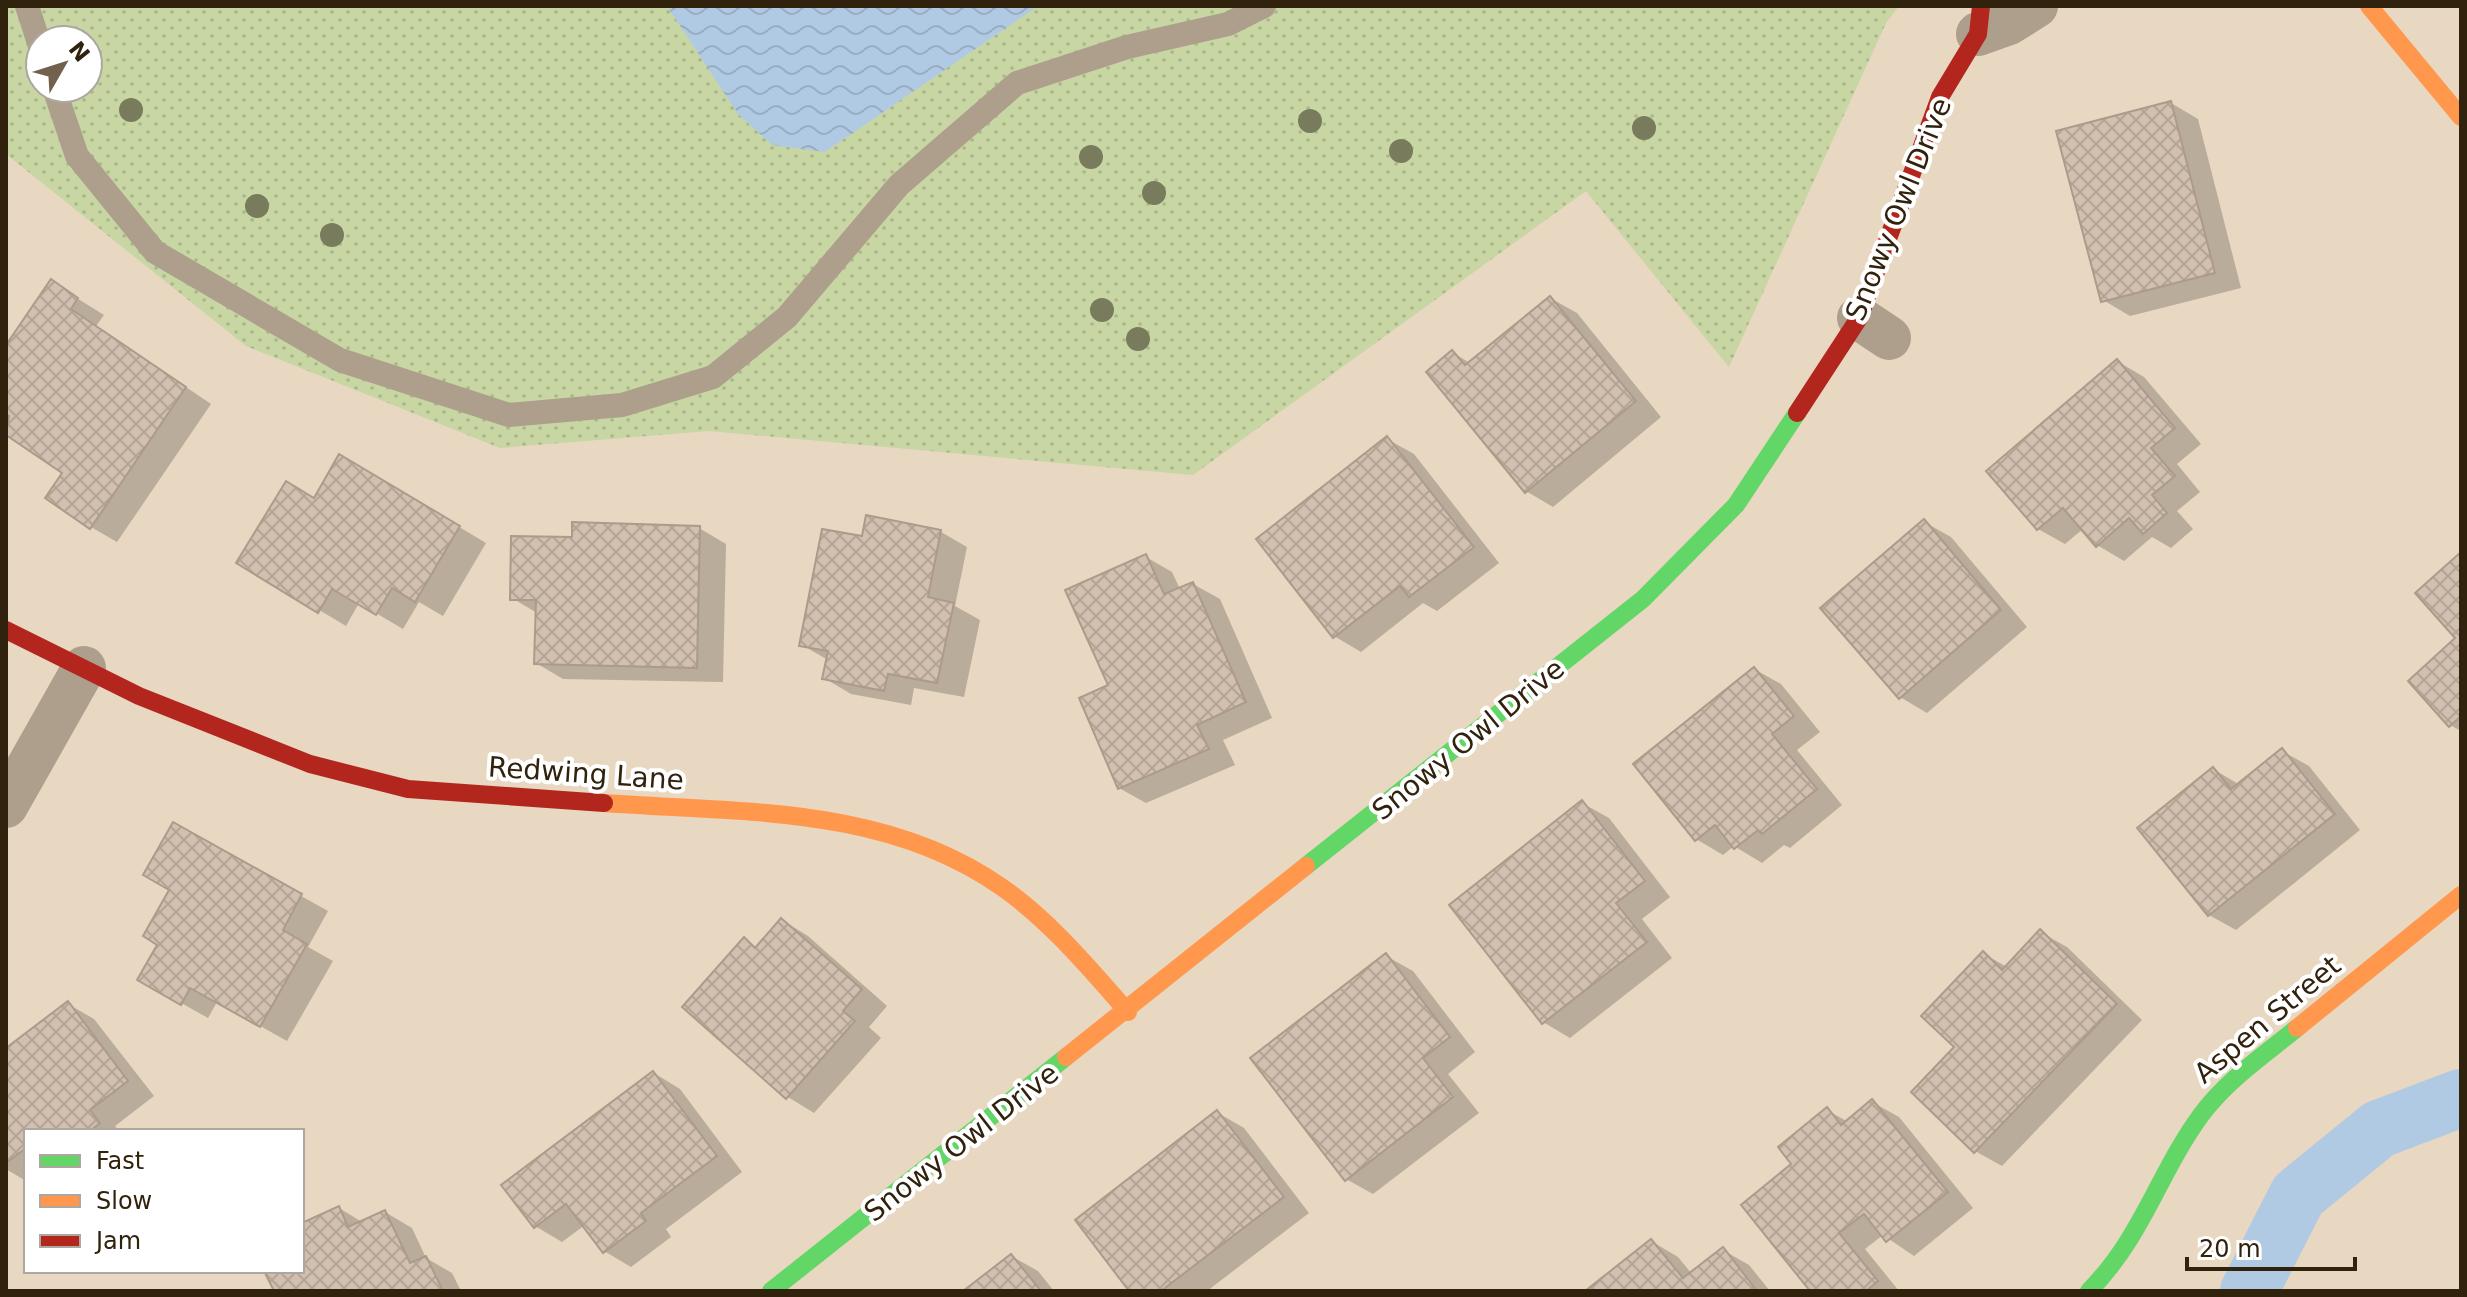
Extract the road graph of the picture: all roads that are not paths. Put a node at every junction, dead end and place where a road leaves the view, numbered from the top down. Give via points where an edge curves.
1 (1264, 6) edge
2 (2036, 6) edge
3 (2369, 6) edge
4 (1980, 20) edge
5 (59, 104) edge
6 (2461, 117) edge
7 (6, 630) edge
8 (84, 668) junction
9 (6, 806) edge
10 (2461, 895) edge
11 (1128, 1012) junction
12 (771, 1291) edge
13 (2089, 1291) edge

1 - 5 lane via 1228,24 1127,47 1017,83 899,185 787,317 713,377 622,405 509,415 340,360 155,252 77,156
2 - 4 street, Snowy Owl Drive via 2009,23
3 - 6 street
4 - 11 street, Snowy Owl Drive via 1940,97 1874,328 1736,505 1643,599
7 - 8 street, Redwing Lane
8 - 9 street
8 - 11 street, Redwing Lane via 139,696 310,764 408,789 766,811 865,826 905,838 1003,888 1058,934
10 - 13 street, Aspen Street via 2218,1093 2194,1121 2141,1230
11 - 12 street, Snowy Owl Drive

